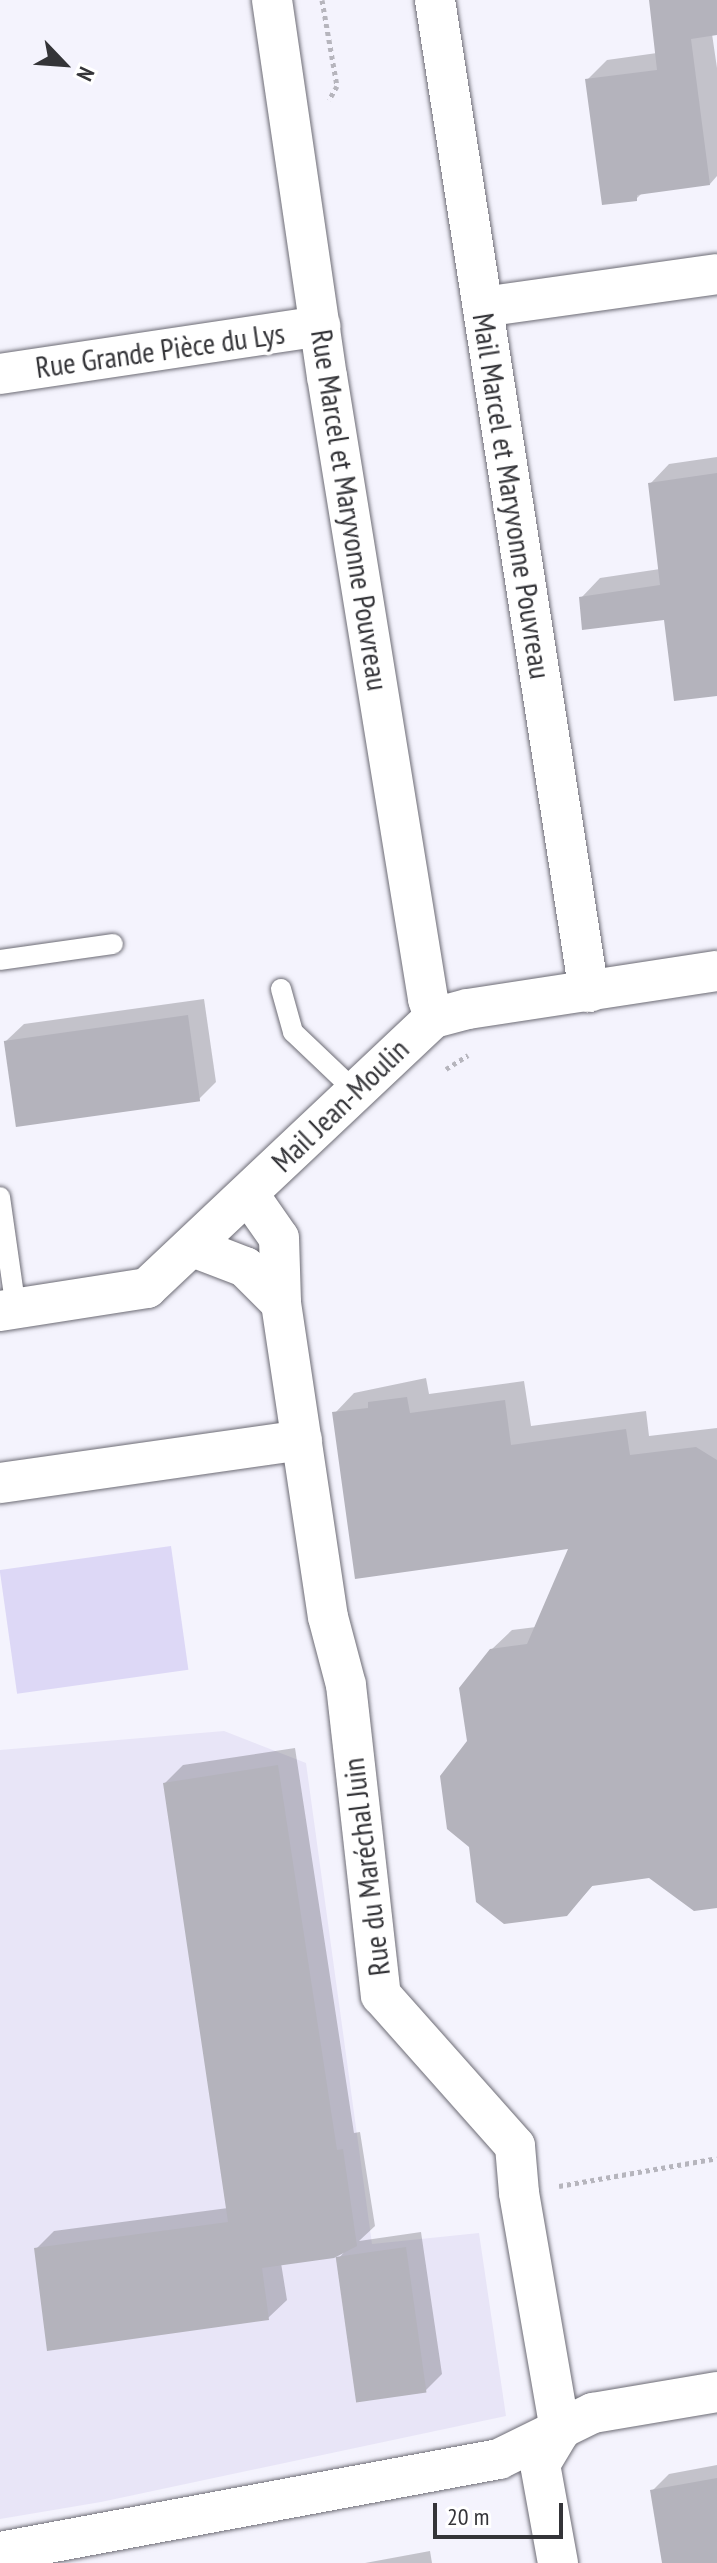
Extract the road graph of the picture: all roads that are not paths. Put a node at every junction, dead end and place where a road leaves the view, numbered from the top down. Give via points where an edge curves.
1 (272, 0) edge
2 (435, 0) edge
3 (717, 274) edge
4 (483, 307) junction
5 (320, 326) junction
6 (0, 374) edge
7 (113, 944) dead end
8 (0, 960) edge
9 (717, 971) edge
10 (281, 989) dead end
11 (589, 992) junction
12 (434, 1018) junction
13 (355, 1091) junction
14 (249, 1195) junction
15 (0, 1197) edge
16 (193, 1247) junction
17 (281, 1303) junction
18 (8, 1310) edge
19 (302, 1440) junction
20 (0, 1483) edge
21 (717, 2392) edge
22 (560, 2431) junction
23 (0, 2552) edge
24 (558, 2563) edge

1 - 5 street, Rue Marcel et Maryvonne Pouvreau
2 - 4 street, Mail Marcel et Maryvonne Pouvreau
3 - 4 street
4 - 11 street, Mail Marcel et Maryvonne Pouvreau
5 - 6 street, Rue Grande Pièce du Lys
5 - 12 street, Rue Marcel et Maryvonne Pouvreau
7 - 8 lane
9 - 11 street, Mail Jean-Moulin
10 - 13 lane via 293,1032
11 - 12 street, Mail Jean-Moulin
12 - 13 street, Mail Jean-Moulin
13 - 14 street, Mail Jean-Moulin
14 - 16 street, Mail Jean-Moulin
14 - 17 street, Rue du Maréchal Juin via 279,1238
15 - 18 lane
16 - 17 street via 245,1267
16 - 18 street, Mail Jean-Moulin via 147,1288
17 - 19 street, Rue du Maréchal Juin
19 - 20 street
19 - 22 street, Rue du Maréchal Juin via 328,1617 346,1685 381,1995 515,2146
21 - 22 street via 593,2413
22 - 23 street via 499,2459
22 - 24 street via 540,2464

